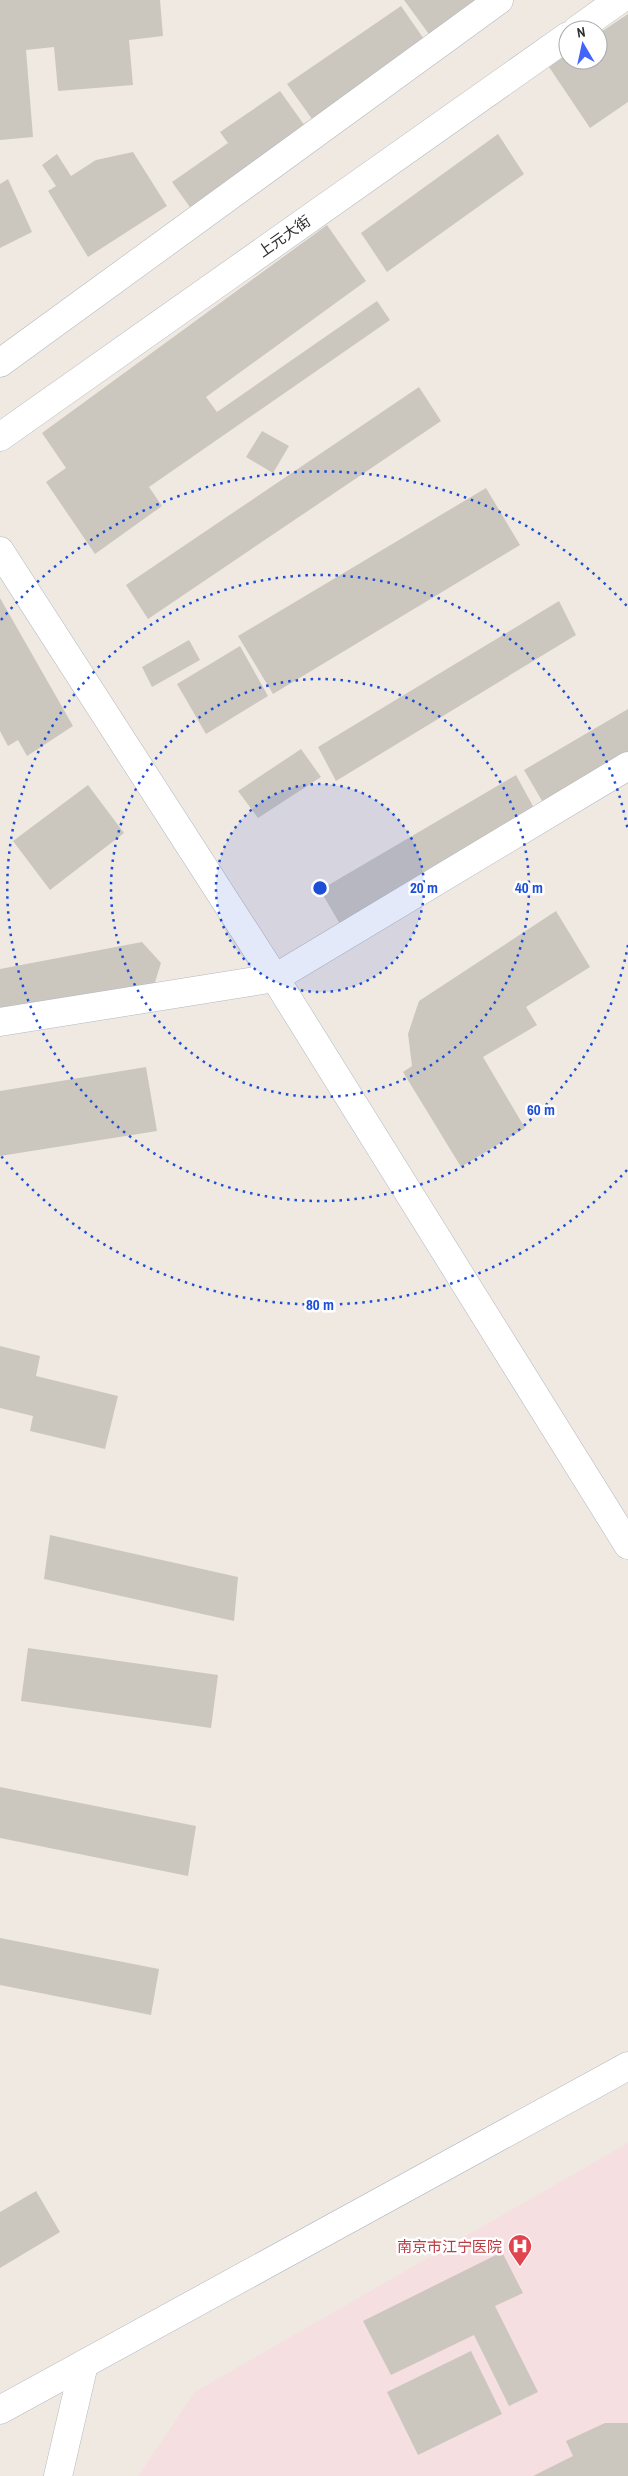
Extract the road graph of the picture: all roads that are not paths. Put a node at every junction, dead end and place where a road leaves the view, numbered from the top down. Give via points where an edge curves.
1 (499, 0) edge
2 (619, 0) edge
3 (591, 20) edge
4 (558, 43) edge
5 (0, 363) edge
6 (0, 437) edge
7 (0, 552) edge
8 (628, 766) edge
9 (275, 978) junction
10 (0, 1022) edge
11 (628, 1545) edge
12 (628, 2066) edge
13 (84, 2364) junction
14 (0, 2410) edge
15 (58, 2476) edge

1 - 5 street
2 - 3 street
4 - 6 street, 上元大街
7 - 9 street
8 - 9 street
9 - 10 street
9 - 11 street
12 - 13 street
13 - 14 street
13 - 15 street

